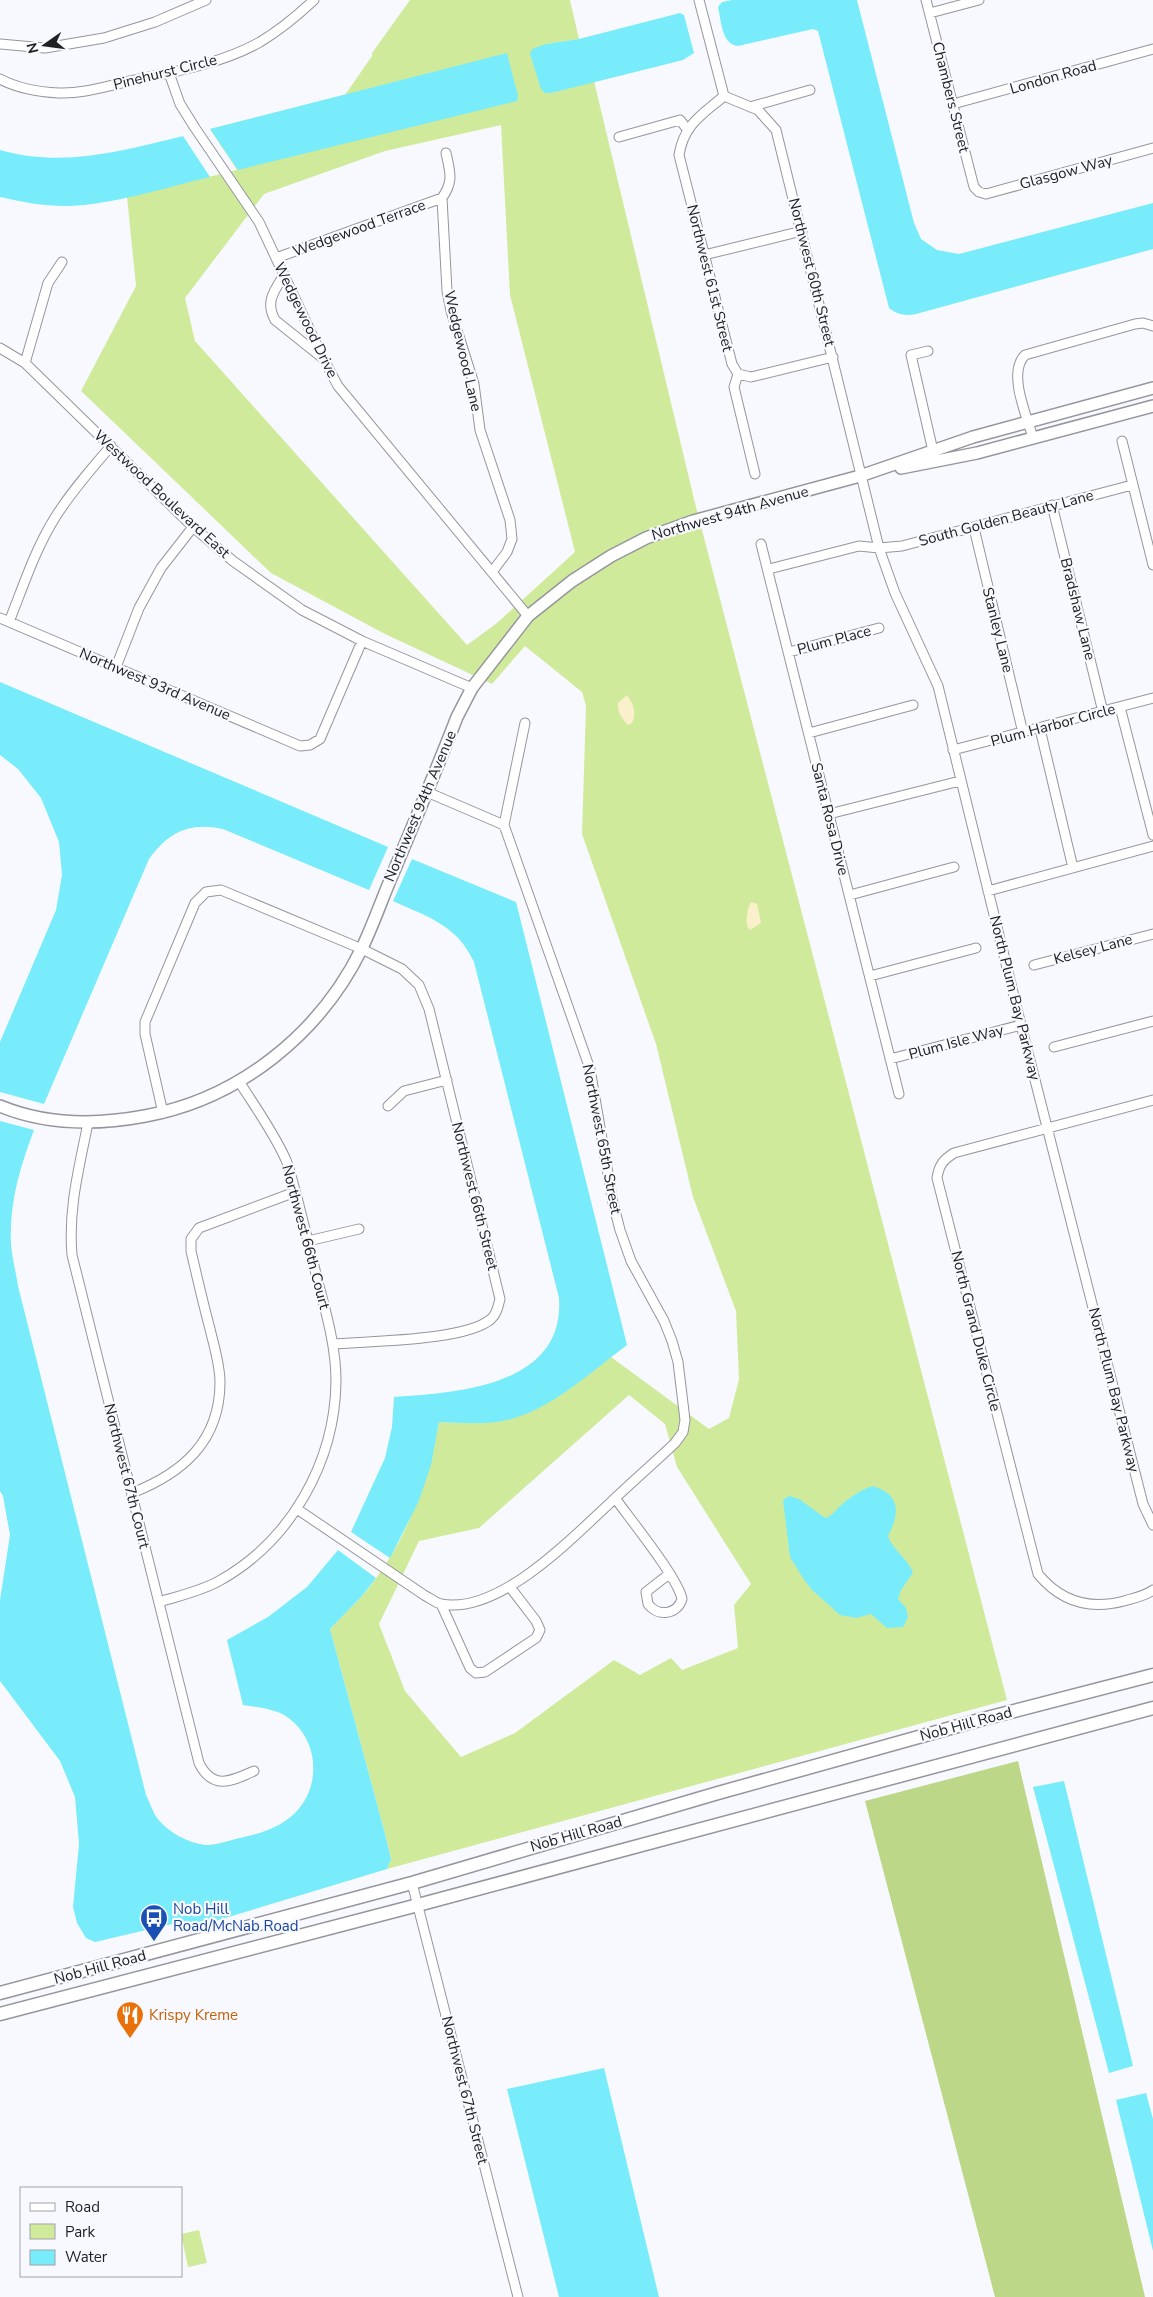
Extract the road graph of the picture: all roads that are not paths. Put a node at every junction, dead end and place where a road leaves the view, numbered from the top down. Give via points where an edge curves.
1 (206, 0) edge
2 (314, 0) edge
3 (699, 0) edge
4 (926, 0) edge
5 (979, 0) edge
6 (930, 13) junction
7 (0, 44) edge
8 (1153, 49) edge
9 (170, 72) junction
10 (0, 79) edge
11 (810, 90) dead end
12 (724, 96) junction
13 (952, 104) junction
14 (750, 106) junction
15 (687, 129) junction
16 (619, 137) dead end
17 (1153, 148) edge
18 (446, 153) dead end
19 (979, 192) joint
20 (442, 198) junction
21 (802, 231) junction
22 (704, 255) junction
23 (276, 258) junction
24 (62, 262) dead end
25 (284, 276) junction
26 (1153, 326) edge
27 (0, 348) edge
28 (928, 351) dead end
29 (833, 357) junction
30 (323, 358) junction
31 (25, 363) junction
32 (738, 374) junction
33 (1153, 388) edge
34 (1153, 406) edge
35 (1029, 422) junction
36 (1033, 438) junction
37 (1122, 441) dead end
38 (111, 446) junction
39 (934, 451) junction
40 (755, 474) dead end
41 (860, 476) junction
42 (1132, 485) junction
43 (1052, 506) junction
44 (193, 527) junction
45 (974, 528) junction
46 (762, 544) dead end
47 (878, 548) junction
48 (1153, 565) edge
49 (769, 570) junction
50 (492, 572) junction
51 (528, 616) junction
52 (0, 618) edge
53 (9, 622) junction
54 (880, 628) dead end
55 (362, 641) junction
56 (789, 652) junction
57 (116, 666) junction
58 (472, 688) junction
59 (1153, 698) edge
60 (913, 705) dead end
61 (1120, 708) junction
62 (1103, 712) junction
63 (525, 723) dead end
64 (1040, 729) junction
65 (809, 733) junction
66 (1023, 733) junction
67 (953, 750) junction
68 (960, 781) junction
69 (427, 792) junction
70 (829, 814) junction
71 (504, 825) junction
72 (1153, 835) edge
73 (1153, 846) edge
74 (954, 867) dead end
75 (1073, 868) junction
76 (988, 892) junction
77 (850, 895) junction
78 (1153, 934) edge
79 (976, 948) dead end
80 (362, 949) junction
81 (1034, 965) dead end
82 (870, 976) junction
83 (1153, 1021) edge
84 (1021, 1025) junction
85 (1054, 1047) dead end
86 (890, 1059) junction
87 (446, 1080) junction
88 (240, 1083) junction
89 (899, 1094) dead end
90 (1153, 1100) edge
91 (0, 1106) edge
92 (388, 1106) dead end
93 (163, 1113) junction
94 (88, 1123) junction
95 (1047, 1127) junction
96 (295, 1192) junction
97 (359, 1229) dead end
98 (308, 1241) junction
99 (333, 1344) junction
100 (132, 1492) junction
101 (615, 1498) junction
102 (297, 1509) junction
103 (1153, 1525) edge
104 (669, 1574) junction
105 (510, 1587) junction
106 (1153, 1590) edge
107 (159, 1602) junction
108 (441, 1604) junction
109 (1153, 1675) edge
110 (1153, 1708) edge
111 (254, 1771) dead end
112 (412, 1883) junction
113 (418, 1905) junction
114 (0, 1993) edge
115 (0, 2014) edge
116 (518, 2297) edge

1 - 7 street via 155,22 104,38 45,48
2 - 9 street, Pinehurst Circle via 260,41 232,55
3 - 12 street
4 - 6 street, Chambers Street
5 - 6 street
6 - 13 street, Chambers Street
8 - 13 street, London Road
9 - 10 street, Pinehurst Circle via 83,92 35,89
9 - 23 street, Wedgewood Drive via 180,104 258,222
11 - 14 street
12 - 14 street, Northwest 60th Street
12 - 15 street
13 - 19 street, Chambers Street via 974,187
14 - 21 street, Northwest 60th Street via 776,130
15 - 16 street via 680,120
15 - 22 street, Northwest 61st Street via 679,155
17 - 19 street, Glasgow Way via 986,194
18 - 20 street, Wedgewood Lane via 449,188
20 - 23 street, Wedgewood Terrace
20 - 50 street, Wedgewood Lane via 451,311 474,384 480,430 510,520 512,538 507,552
21 - 22 street
21 - 29 street, Northwest 60th Street
22 - 32 street, Northwest 61st Street via 732,364
23 - 25 street, Wedgewood Drive
24 - 31 street via 48,283
25 - 30 street, Wedgewood Drive
25 - 30 street via 271,295 270,312 274,320
26 - 35 street via 1135,324 1026,355 1019,361 1017,380
27 - 31 street, Westwood Boulevard East
28 - 39 street via 911,355
29 - 32 street via 751,377
29 - 41 street, Northwest 60th Street
30 - 50 street, Wedgewood Drive via 338,386
31 - 38 street, Westwood Boulevard East
32 - 40 street, Northwest 61st Street via 734,387
33 - 35 street, Northwest 94th Avenue
34 - 36 street, Northwest 94th Avenue
35 - 36 street
35 - 39 street, Northwest 94th Avenue
36 - 41 street, Northwest 94th Avenue via 977,453
37 - 42 street
38 - 44 street, Westwood Boulevard East
38 - 53 street via 82,479 55,518 33,561
39 - 41 street, Northwest 94th Avenue
41 - 47 street, North Plum Bay Parkway
41 - 51 street, Northwest 94th Avenue via 693,521 646,538 572,581
42 - 43 street, South Golden Beauty Lane
42 - 48 street
43 - 45 street, South Golden Beauty Lane
43 - 62 street, Bradshaw Lane
44 - 55 street, Westwood Boulevard East via 233,561 302,610
44 - 57 street via 161,568 139,608
45 - 47 street, South Golden Beauty Lane via 902,546
45 - 66 street, Stanley Lane
46 - 49 street, Santa Rosa Drive
47 - 49 street, South Golden Beauty Lane via 859,546
47 - 67 street, North Plum Bay Parkway via 938,686
49 - 56 street, Santa Rosa Drive
50 - 51 street, Wedgewood Drive
51 - 58 street, Northwest 94th Avenue
52 - 53 street, Northwest 93rd Avenue
53 - 57 street, Northwest 93rd Avenue
54 - 56 street, Plum Place
55 - 57 street, Northwest 93rd Avenue via 320,738 310,745 300,746
55 - 58 street, Westwood Boulevard East
56 - 65 street, Santa Rosa Drive
58 - 69 street, Northwest 94th Avenue
59 - 61 street, Plum Harbor Circle
60 - 65 street
61 - 62 street, Plum Harbor Circle
61 - 72 street
62 - 64 street, Plum Harbor Circle
63 - 71 street
64 - 66 street, Plum Harbor Circle
64 - 75 street
65 - 70 street, Santa Rosa Drive
66 - 67 street, Plum Harbor Circle
67 - 68 street, North Plum Bay Parkway
68 - 70 street
68 - 76 street, North Plum Bay Parkway
69 - 71 street
69 - 80 street, Northwest 94th Avenue
70 - 77 street, Santa Rosa Drive
71 - 101 street, Northwest 65th Street via 590,1069 620,1230 644,1287 664,1321 678,1362 685,1420 683,1432
73 - 75 street
74 - 77 street
75 - 76 street
76 - 84 street, North Plum Bay Parkway
77 - 82 street, Santa Rosa Drive
78 - 81 street, Kelsey Lane
79 - 82 street
80 - 87 street, Northwest 66th Street via 402,969 419,985 429,1008
80 - 88 street, Northwest 94th Avenue via 340,984 297,1037
80 - 93 street, Northwest 66th Street via 221,890 206,892 195,903 145,1022
82 - 86 street, Santa Rosa Drive
83 - 85 street
84 - 86 street, Plum Isle Way
84 - 95 street, North Plum Bay Parkway
86 - 89 street, Santa Rosa Drive
87 - 92 street via 404,1091
87 - 99 street, Northwest 66th Street via 500,1299 497,1312 491,1320 455,1333
88 - 93 street, Northwest 94th Avenue
88 - 96 street, Northwest 66th Court via 277,1142 287,1162
90 - 95 street, North Grand Duke Circle
91 - 94 street, Northwest 94th Avenue via 46,1118
93 - 94 street, Northwest 94th Avenue
94 - 100 street, Northwest 67th Court via 69,1226 72,1255
95 - 103 street, North Plum Bay Parkway via 1143,1504
95 - 106 street, North Grand Duke Circle via 954,1153 939,1167 937,1178 1034,1564 1046,1583 1064,1597 1079,1602 1107,1605
96 - 98 street, Northwest 66th Court
96 - 100 street via 199,1228 192,1238 190,1252 216,1352 220,1381 216,1412 206,1437 192,1457 157,1483
97 - 98 street
98 - 99 street, Northwest 66th Court
99 - 102 street, Northwest 66th Court via 336,1381 333,1420 325,1453
100 - 107 street, Northwest 67th Court
101 - 104 street
101 - 105 street, Northwest 65th Street via 566,1544
102 - 107 street, Northwest 66th Court via 274,1538 220,1581 193,1593
102 - 108 street
104 - 104 street via 682,1599 680,1605 670,1612 657,1612 648,1604 646,1592
105 - 108 street, Northwest 65th Street via 477,1600
105 - 108 street via 540,1630 536,1638 485,1672 476,1673 470,1668
107 - 111 street, Northwest 67th Court via 204,1774 224,1782
109 - 112 main road, Nob Hill Road via 718,1792
110 - 113 main road, Nob Hill Road
112 - 113 street, Northwest 67th Street
112 - 114 main road, Nob Hill Road
113 - 115 main road, Nob Hill Road
113 - 116 street, Northwest 67th Street

